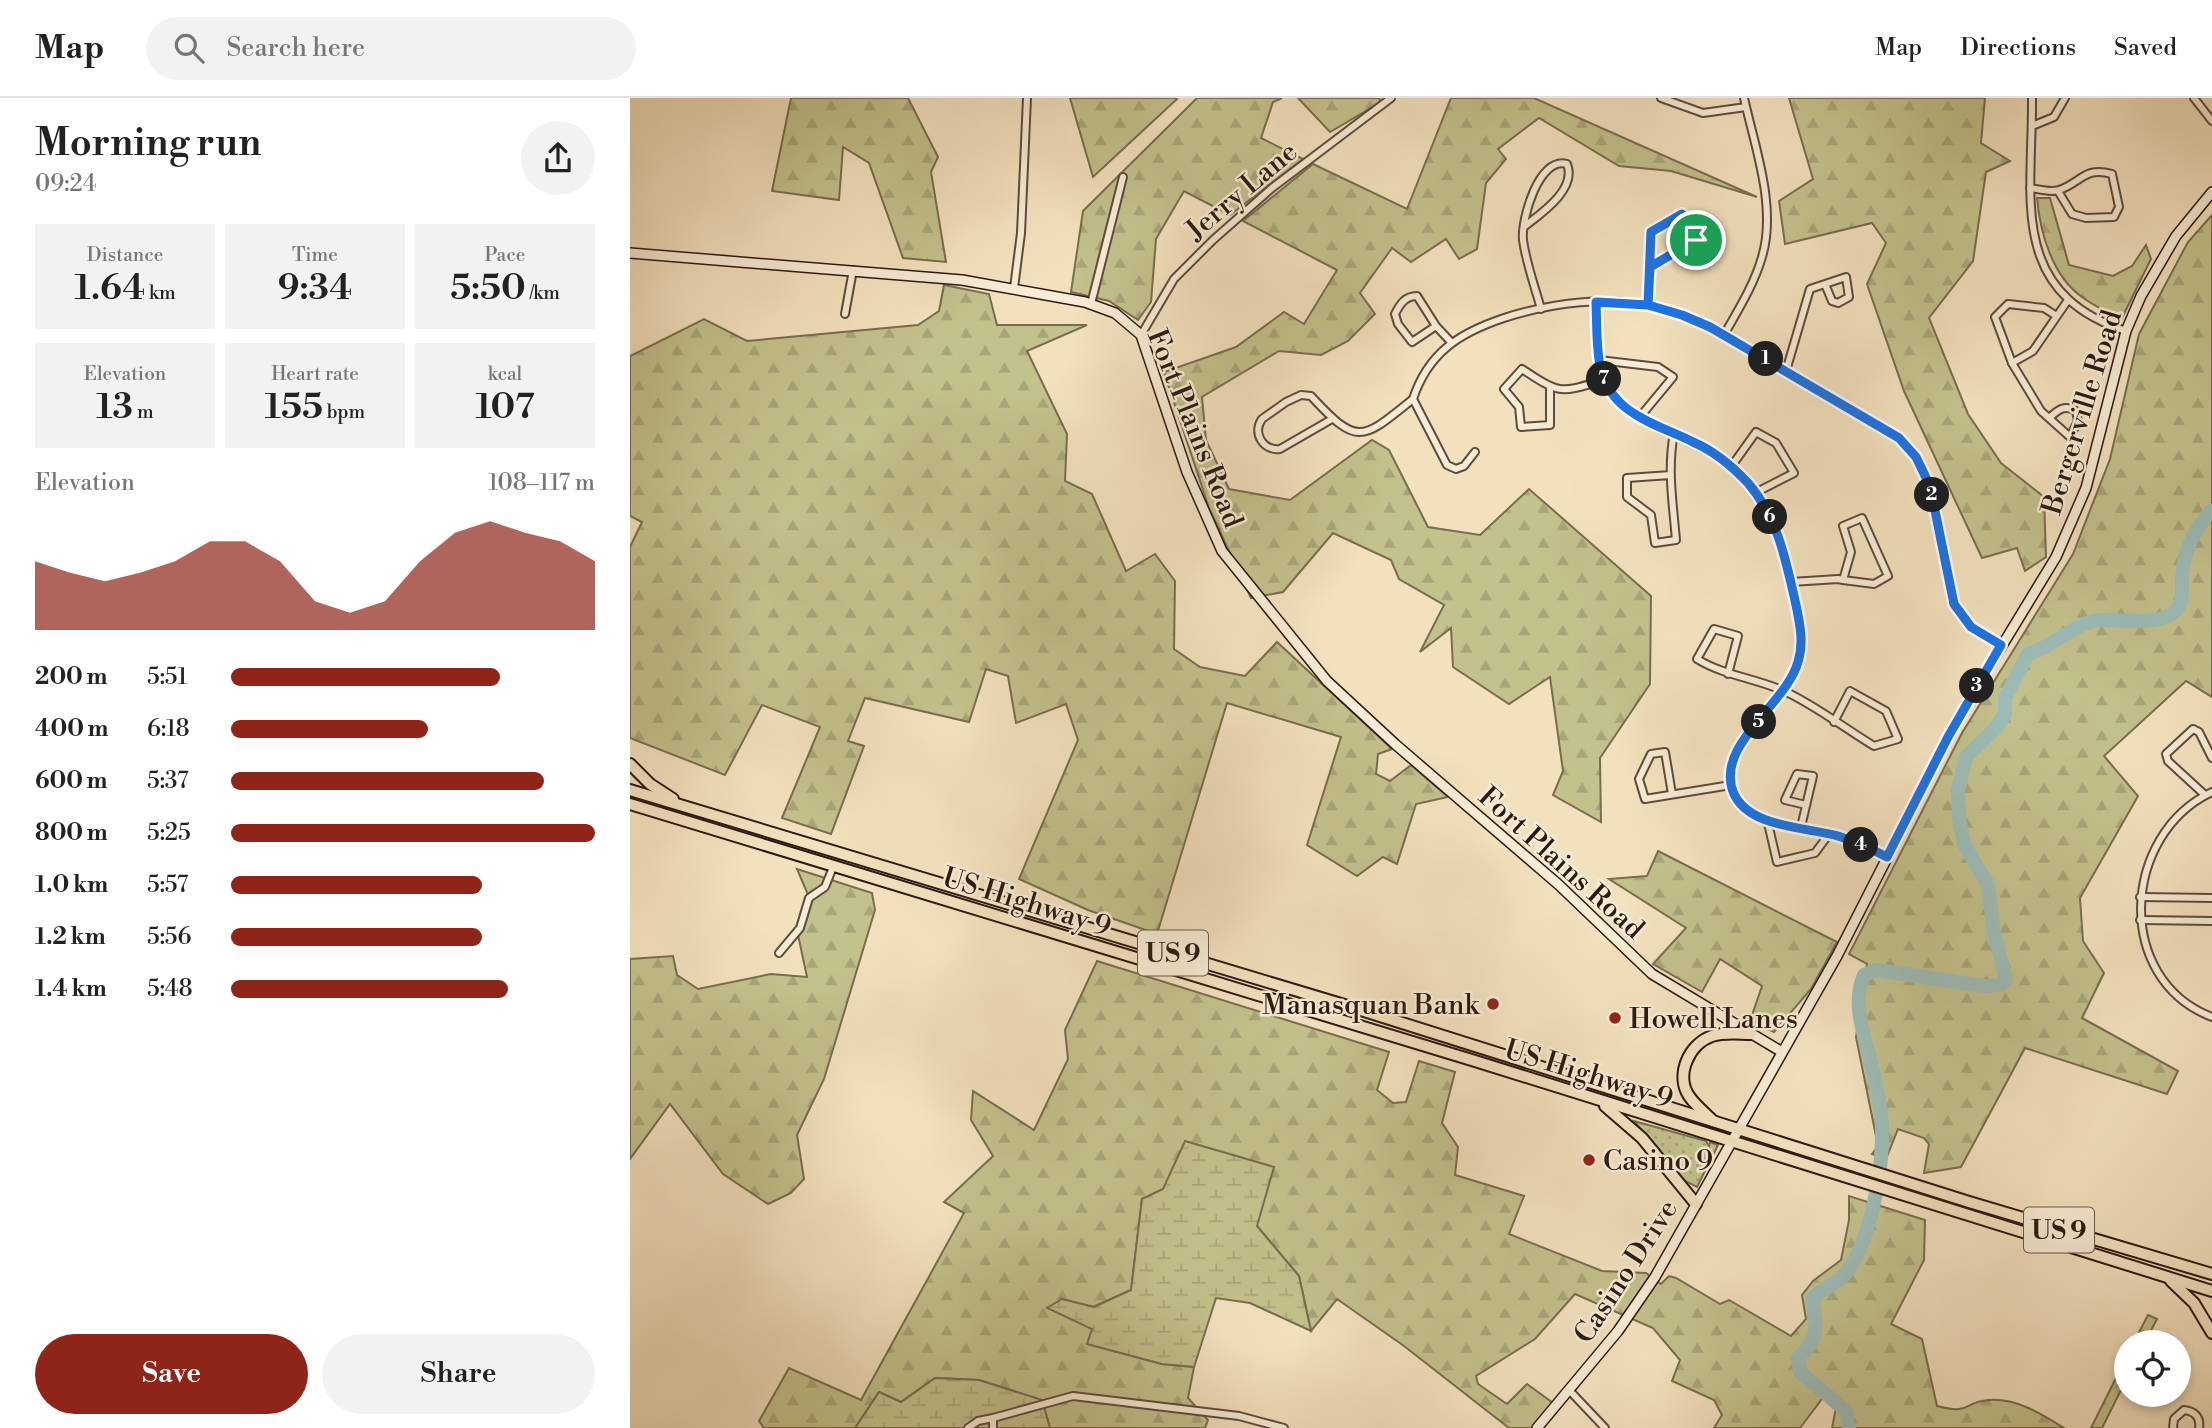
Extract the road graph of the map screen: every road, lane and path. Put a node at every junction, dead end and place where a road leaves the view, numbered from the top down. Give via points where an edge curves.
1 (1027, 98) edge
2 (1391, 98) edge
3 (1661, 98) edge
4 (1744, 98) edge
5 (2032, 98) edge
6 (2065, 98) edge
7 (2194, 98) edge
8 (1746, 107) junction
9 (2212, 121) edge
10 (2032, 126) junction
11 (1124, 177) dead end
12 (2030, 188) junction
13 (2058, 191) junction
14 (2212, 192) edge
15 (1525, 226) junction
16 (630, 253) edge
17 (1650, 267) junction
18 (853, 270) junction
19 (1825, 284) junction
20 (1014, 288) junction
21 (2067, 300) junction
22 (1596, 302) junction
23 (1091, 304) junction
24 (1648, 305) junction
25 (1541, 309) junction
26 (845, 314) dead end
27 (2055, 314) junction
28 (1436, 326) junction
29 (2126, 331) junction
30 (1141, 335) junction
31 (1724, 335) junction
32 (1451, 342) junction
33 (1599, 360) junction
34 (2012, 363) junction
35 (1786, 371) junction
36 (1604, 380) junction
37 (1550, 388) junction
38 (1413, 399) junction
39 (1639, 418) junction
40 (2049, 418) junction
41 (1332, 419) junction
42 (1674, 433) junction
43 (1475, 452) dead end
44 (1731, 467) junction
45 (1671, 475) junction
46 (1755, 493) junction
47 (1843, 580) junction
48 (1791, 582) junction
49 (2001, 645) junction
50 (1728, 674) junction
51 (1784, 691) junction
52 (1834, 722) junction
53 (2212, 758) edge
54 (630, 764) edge
55 (1731, 785) junction
56 (630, 790) edge
57 (2209, 793) edge
58 (1672, 794) junction
59 (678, 803) junction
60 (630, 804) edge
61 (1806, 806) junction
62 (1767, 819) junction
63 (1801, 827) junction
64 (1829, 834) junction
65 (1887, 857) junction
66 (832, 867) junction
67 (2140, 897) junction
68 (2212, 898) edge
69 (2140, 920) junction
70 (2212, 921) edge
71 (779, 953) dead end
72 (2212, 1017) edge
73 (1751, 1034) junction
74 (1782, 1052) junction
75 (1597, 1100) junction
76 (1715, 1122) junction
77 (1738, 1129) junction
78 (1732, 1141) junction
79 (1696, 1204) junction
80 (2212, 1274) edge
81 (2169, 1279) junction
82 (2212, 1291) edge
83 (2212, 1333) edge
84 (1569, 1390) junction
85 (993, 1418) junction
86 (968, 1428) edge
87 (993, 1428) edge
88 (1284, 1428) edge
89 (1537, 1428) edge
90 (1605, 1428) edge
91 (2173, 1428) edge
92 (2199, 1428) edge

1 - 20 street
2 - 30 street, Jerry Lane via 1272,188 1213,240 1174,279
3 - 8 street via 1703,113
4 - 8 street
5 - 10 street
6 - 10 street via 2054,117
7 - 9 street
8 - 31 street via 1766,198 1767,234 1756,275
10 - 12 street
11 - 23 street
12 - 13 street
12 - 21 street via 2036,249 2050,279
13 - 13 street via 2072,214 2079,216 2114,217 2119,207 2112,174 2098,170
14 - 29 street, Bergerville Road via 2165,252
15 - 15 street via 1556,202 1569,174 1567,163 1550,166 1537,179
15 - 25 street via 1522,237
16 - 18 street, Fort Plains Road
17 - 17 street via 1651,232 1682,214 1696,240
17 - 24 street
18 - 20 street, Fort Plains Road
18 - 26 street
19 - 19 street via 1832,301 1849,297 1846,278
19 - 35 street via 1810,289
20 - 23 street, Fort Plains Road
21 - 27 street
21 - 29 street via 2088,315
22 - 24 street
22 - 25 street
22 - 33 street
23 - 30 street, Fort Plains Road via 1115,313
24 - 31 street
25 - 32 street via 1491,323
27 - 34 street via 2033,351
27 - 34 street via 2044,308 2008,304 1995,317
28 - 28 street via 1417,296 1400,304 1395,314 1412,342
28 - 32 street
29 - 49 street, Bergerville Road via 2078,510 2056,557
30 - 73 street, Fort Plains Road via 1213,535 1314,667 1652,974
31 - 35 street
32 - 38 street via 1429,363
33 - 36 street
33 - 39 street via 1658,367 1673,377
34 - 40 street
35 - 49 street via 1887,430 1916,457 1930,486 1954,604 1971,627
36 - 37 street via 1564,392
36 - 39 street via 1617,400
37 - 37 street via 1522,369 1504,389 1520,407 1521,428 1550,425
38 - 41 street via 1363,434
38 - 43 street via 1447,465 1456,470
39 - 42 street
40 - 40 street via 2070,437 2078,421 2076,411 2069,407
41 - 41 street via 1311,396 1301,395 1262,419 1258,436 1265,446 1280,449
42 - 44 street
42 - 45 street
44 - 46 street
44 - 46 street via 1756,432 1776,443 1794,473
45 - 45 street via 1627,478 1627,497 1651,515 1655,543 1676,540
46 - 48 street via 1778,533
47 - 47 street via 1874,584 1888,576 1862,518 1843,526 1851,552
47 - 48 street
48 - 51 street via 1801,642 1798,662
49 - 65 street, Bergerville Road
50 - 50 street via 1697,659 1714,629 1738,636
50 - 51 street
51 - 52 street
51 - 55 street via 1736,751
52 - 52 street via 1874,746 1898,739 1886,710 1850,691
53 - 57 street via 2193,729 2166,754 2168,761
54 - 59 highway
55 - 58 street
55 - 62 street via 1746,809
56 - 59 highway, US Highway 9 / US 9
57 - 67 street via 2182,814 2159,841
58 - 58 street via 1645,799 1639,779 1651,754 1665,752
59 - 76 highway, US Highway 9 / US 9
60 - 66 highway, US Highway 9 / US 9
61 - 61 street via 1813,776 1797,774 1785,800
61 - 63 street
62 - 63 street
62 - 64 street via 1777,862 1815,853
63 - 64 street
64 - 65 street
65 - 74 street, Bergerville Road
66 - 71 street via 825,887 809,898 800,928
66 - 75 highway, US Highway 9 / US 9
67 - 68 street
67 - 69 street
69 - 70 street
69 - 72 street via 2145,944 2161,977 2188,1003
73 - 74 street, Fort Plains Road
73 - 76 highway via 1713,1035 1688,1058 1683,1075 1689,1097
74 - 77 street, Bergerville Road
75 - 78 highway, US Highway 9 / US 9
75 - 79 highway via 1642,1138
76 - 77 highway, US Highway 9 / US 9
77 - 78 street, Casino Drive
77 - 80 highway, US Highway 9 / US 9
78 - 79 street, Casino Drive
78 - 81 highway, US Highway 9 / US 9
79 - 84 street, Casino Drive via 1655,1277
81 - 82 highway, US Highway 9 / US 9
81 - 83 highway via 2194,1303
84 - 89 street, Casino Drive
84 - 90 street
85 - 86 street
85 - 87 street
85 - 88 street via 1073,1396 1239,1416
91 - 92 street via 2174,1419 2184,1410 2199,1418

